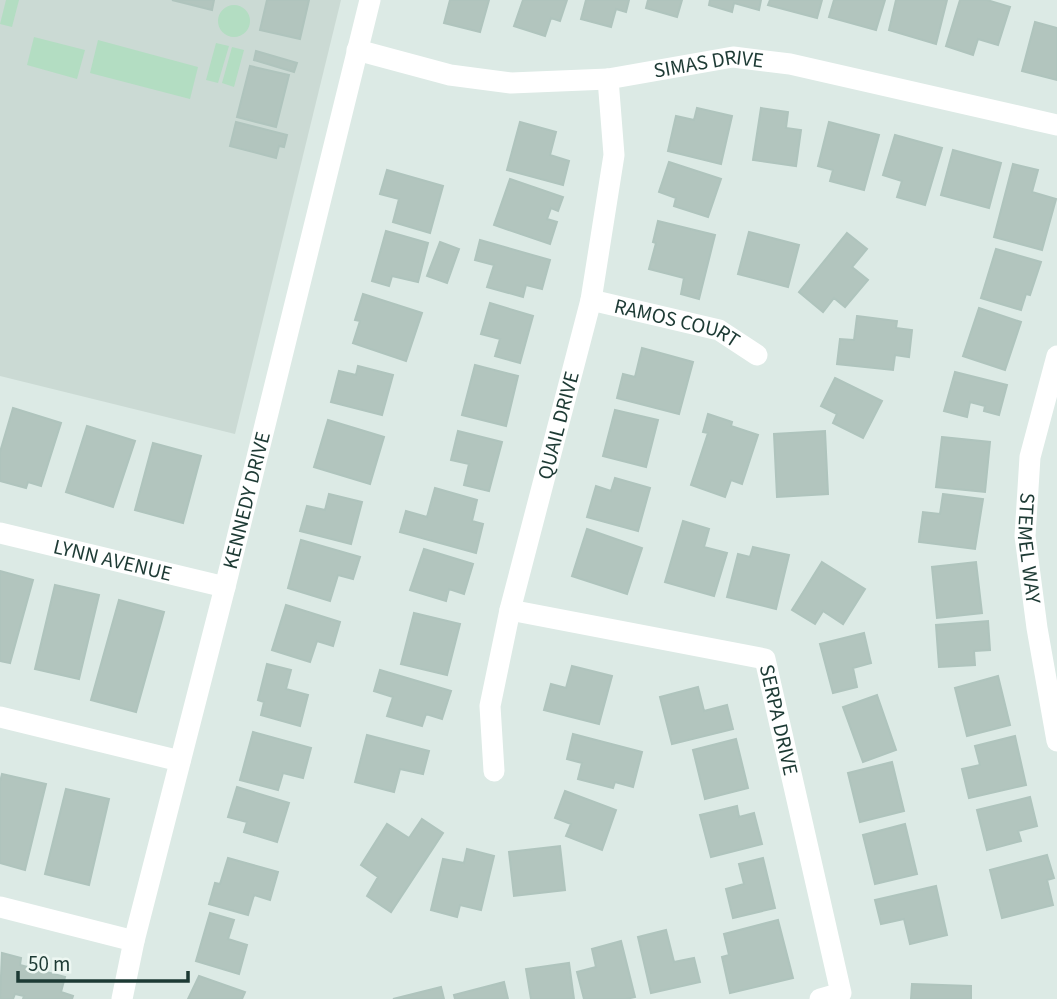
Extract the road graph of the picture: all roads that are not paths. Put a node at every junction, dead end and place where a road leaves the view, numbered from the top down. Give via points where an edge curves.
1 (370, 0) edge
2 (357, 50) junction
3 (608, 79) junction
4 (1057, 125) edge
5 (591, 300) junction
6 (757, 355) dead end
7 (1057, 356) edge
8 (0, 533) edge
9 (225, 587) junction
10 (510, 610) junction
11 (1047, 625) edge
12 (0, 717) edge
13 (1057, 741) edge
14 (180, 761) junction
15 (494, 771) dead end
16 (0, 907) edge
17 (134, 941) junction
18 (122, 999) edge
19 (820, 999) edge

1 - 2 street, KENNEDY DRIVE
2 - 3 street, SIMAS DRIVE via 450,75 511,83
2 - 9 street, KENNEDY DRIVE
3 - 4 street, SIMAS DRIVE via 733,57 790,64
3 - 5 street, QUAIL DRIVE via 614,155
5 - 6 street, RAMOS COURT via 719,330
5 - 10 street, QUAIL DRIVE
7 - 11 street, STEMEL WAY via 1030,457 1026,536
8 - 9 street, LYNN AVENUE
9 - 14 street, KENNEDY DRIVE
10 - 15 street, QUAIL DRIVE via 490,706
10 - 19 street, SERPA DRIVE via 765,659 841,993
11 - 13 street, STEMEL WAY
12 - 14 street
14 - 17 street, KENNEDY DRIVE
16 - 17 street
17 - 18 street, KENNEDY DRIVE

